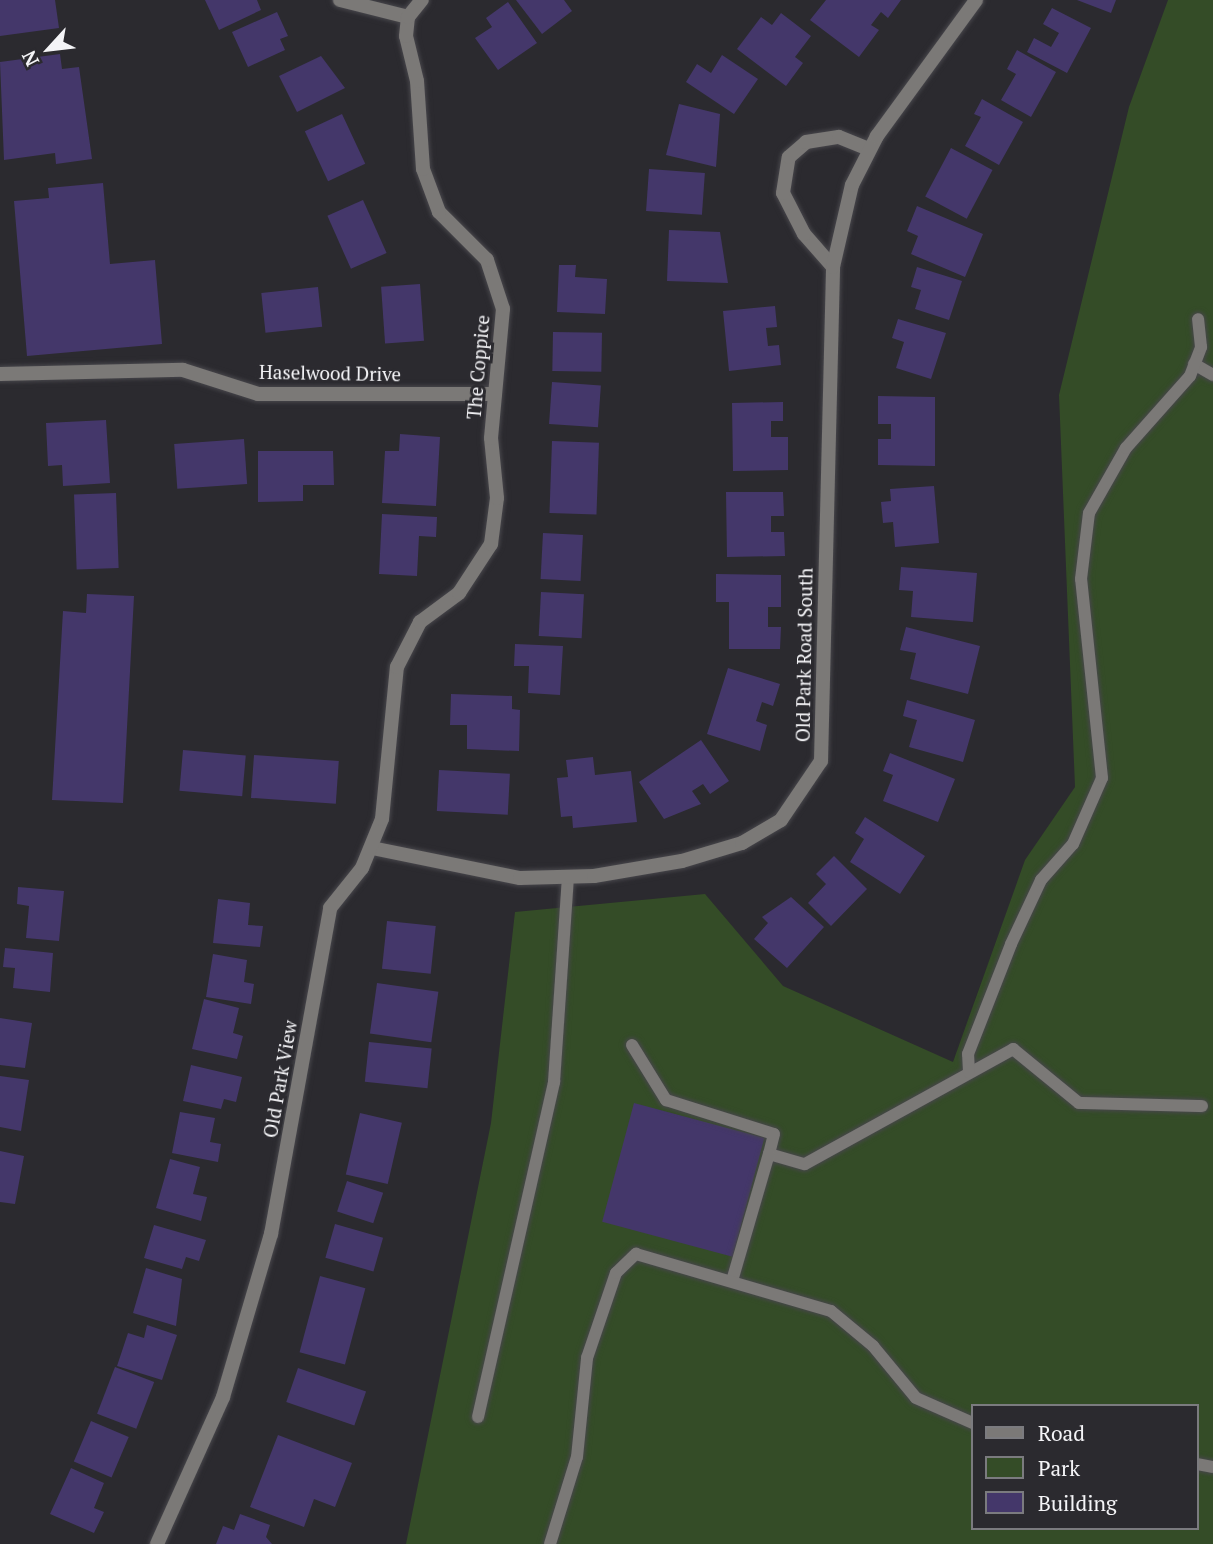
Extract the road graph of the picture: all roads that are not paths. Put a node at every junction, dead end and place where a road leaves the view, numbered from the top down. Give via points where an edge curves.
1 (340, 0) edge
2 (422, 0) edge
3 (976, 0) edge
4 (408, 17) junction
5 (869, 149) junction
6 (833, 267) junction
7 (1198, 319) dead end
8 (1194, 364) junction
9 (0, 374) edge
10 (1213, 375) edge
11 (495, 394) junction
12 (419, 622) joint
13 (372, 848) junction
14 (568, 878) junction
15 (632, 1045) dead end
16 (969, 1072) junction
17 (1202, 1106) dead end
18 (769, 1154) junction
19 (732, 1282) junction
20 (478, 1417) dead end
21 (972, 1423) edge
22 (157, 1544) edge
23 (550, 1544) edge

1 - 4 street
2 - 4 street
3 - 5 street, Old Park Road South
4 - 11 street, The Coppice via 423,169 439,212 487,260 503,309
5 - 6 street, Old Park Road South via 852,185
5 - 6 street via 839,138 806,142 789,157 783,193 804,234
6 - 14 street, Old Park Road South via 821,761 782,820 743,843 682,861
7 - 8 lane via 1201,347
8 - 10 lane
8 - 16 lane via 1177,396 1105,476 1090,513 1081,579 1102,778 1073,844 1041,880 1011,944 968,1054
9 - 11 street, Haselwood Drive via 183,370 258,394
11 - 12 street, The Coppice via 497,498 491,544 459,593
12 - 13 street, Old Park View via 397,667 382,819
13 - 14 street, Old Park Road South via 520,878
13 - 22 street, Old Park View via 330,908 271,1234 223,1397
14 - 20 lane via 554,1082
15 - 18 lane via 666,1100 774,1134
16 - 17 lane via 1013,1049 1079,1102
16 - 18 lane via 805,1164
18 - 19 lane
19 - 21 lane via 831,1311 873,1346 916,1398
19 - 23 lane via 636,1254 623,1262 587,1358 577,1457

